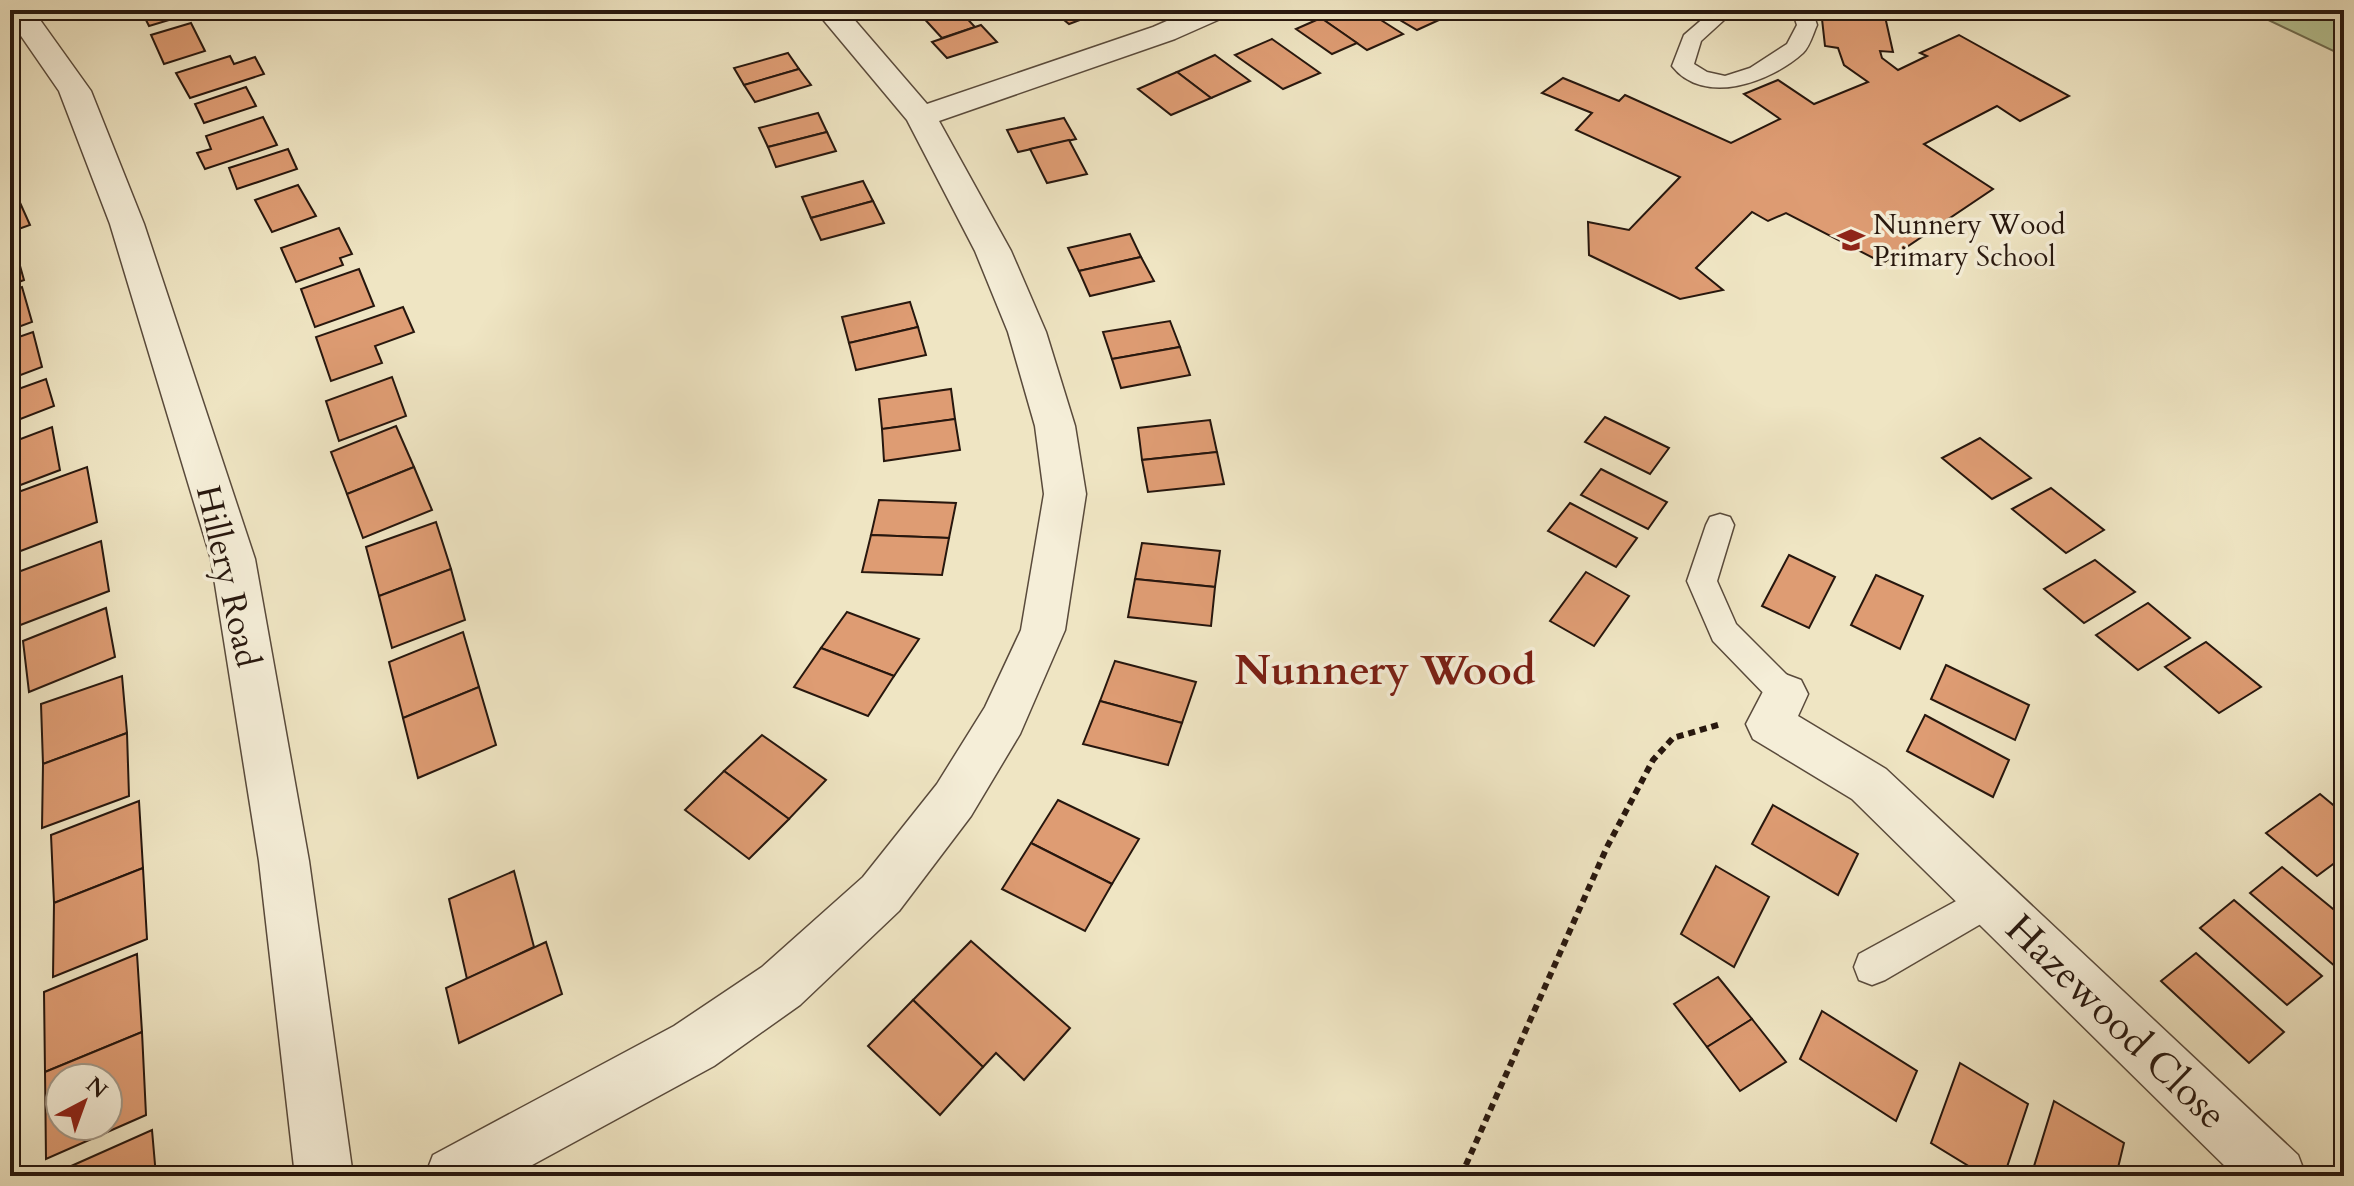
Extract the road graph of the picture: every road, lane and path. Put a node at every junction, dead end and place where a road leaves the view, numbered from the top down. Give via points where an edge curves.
1 (18, 10) edge
2 (830, 10) edge
3 (1217, 10) edge
4 (1725, 10) edge
5 (1802, 10) edge
6 (921, 117) junction
7 (1720, 525) dead end
8 (1777, 709) junction
9 (1991, 899) junction
10 (1872, 967) dead end
11 (324, 1176) edge
12 (454, 1176) edge
13 (1461, 1176) edge
14 (2277, 1176) edge

1 - 11 street, Hillery Road via 75,91 127,224 233,559 284,861
2 - 6 street
3 - 6 street
4 - 5 lane via 1691,39 1683,66 1726,83 1757,72 1796,48 1807,25
6 - 12 street via 993,251 1027,332 1055,426 1065,494 1037,642 1003,720 962,787 881,894 781,986 694,1046
7 - 8 lane, Hazewood Close via 1702,581 1724,632
8 - 9 street, Hazewood Close via 1869,784
8 - 13 path via 1673,738 1653,760 1607,847
9 - 10 lane, Hazewood Close
9 - 14 street, Hazewood Close

